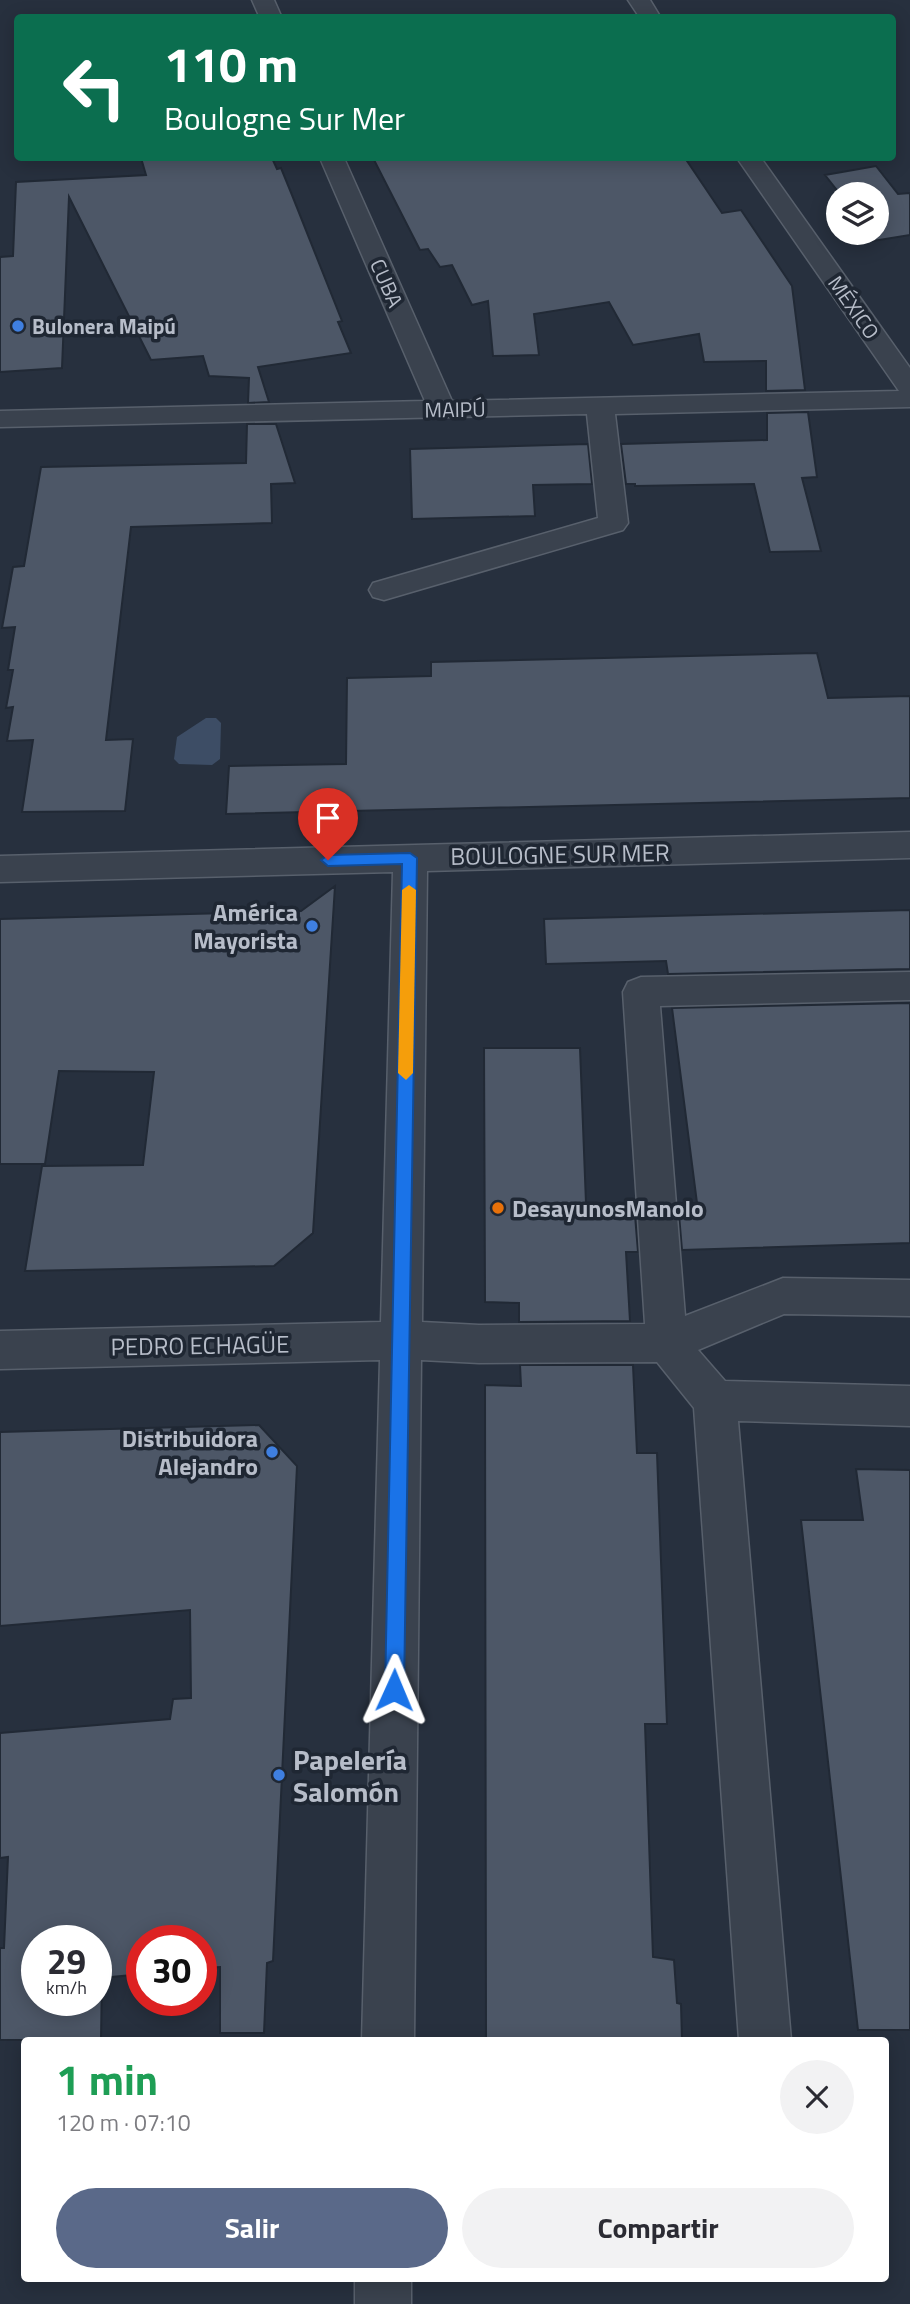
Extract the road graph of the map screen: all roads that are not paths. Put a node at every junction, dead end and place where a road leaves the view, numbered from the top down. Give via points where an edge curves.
1 (333, 161) edge
2 (751, 161) edge
3 (910, 387) edge
4 (910, 399) edge
5 (600, 406) junction
6 (442, 409) junction
7 (0, 419) edge
8 (384, 590) dead end
9 (910, 845) edge
10 (410, 858) junction
11 (0, 869) edge
12 (910, 986) edge
13 (910, 1298) edge
14 (401, 1340) junction
15 (667, 1343) junction
16 (0, 1350) edge
17 (715, 1401) junction
18 (910, 1406) edge
19 (388, 2037) edge
20 (765, 2037) edge
21 (383, 2282) edge
22 (383, 2304) edge

1 - 6 street, CUBA
2 - 3 street, MÉXICO
4 - 5 street, MAIPÚ
5 - 6 street, MAIPÚ
5 - 8 street via 613,523
6 - 7 street, MAIPÚ
9 - 10 street, BOULOGNE SUR MER
10 - 11 street, BOULOGNE SUR MER
10 - 14 street
12 - 15 street via 641,992
13 - 15 street via 783,1296
14 - 15 street, PEDRO ECHAGÜE
14 - 16 street, PEDRO ECHAGÜE
14 - 19 street
15 - 17 street
17 - 18 street
17 - 20 street
21 - 22 street

